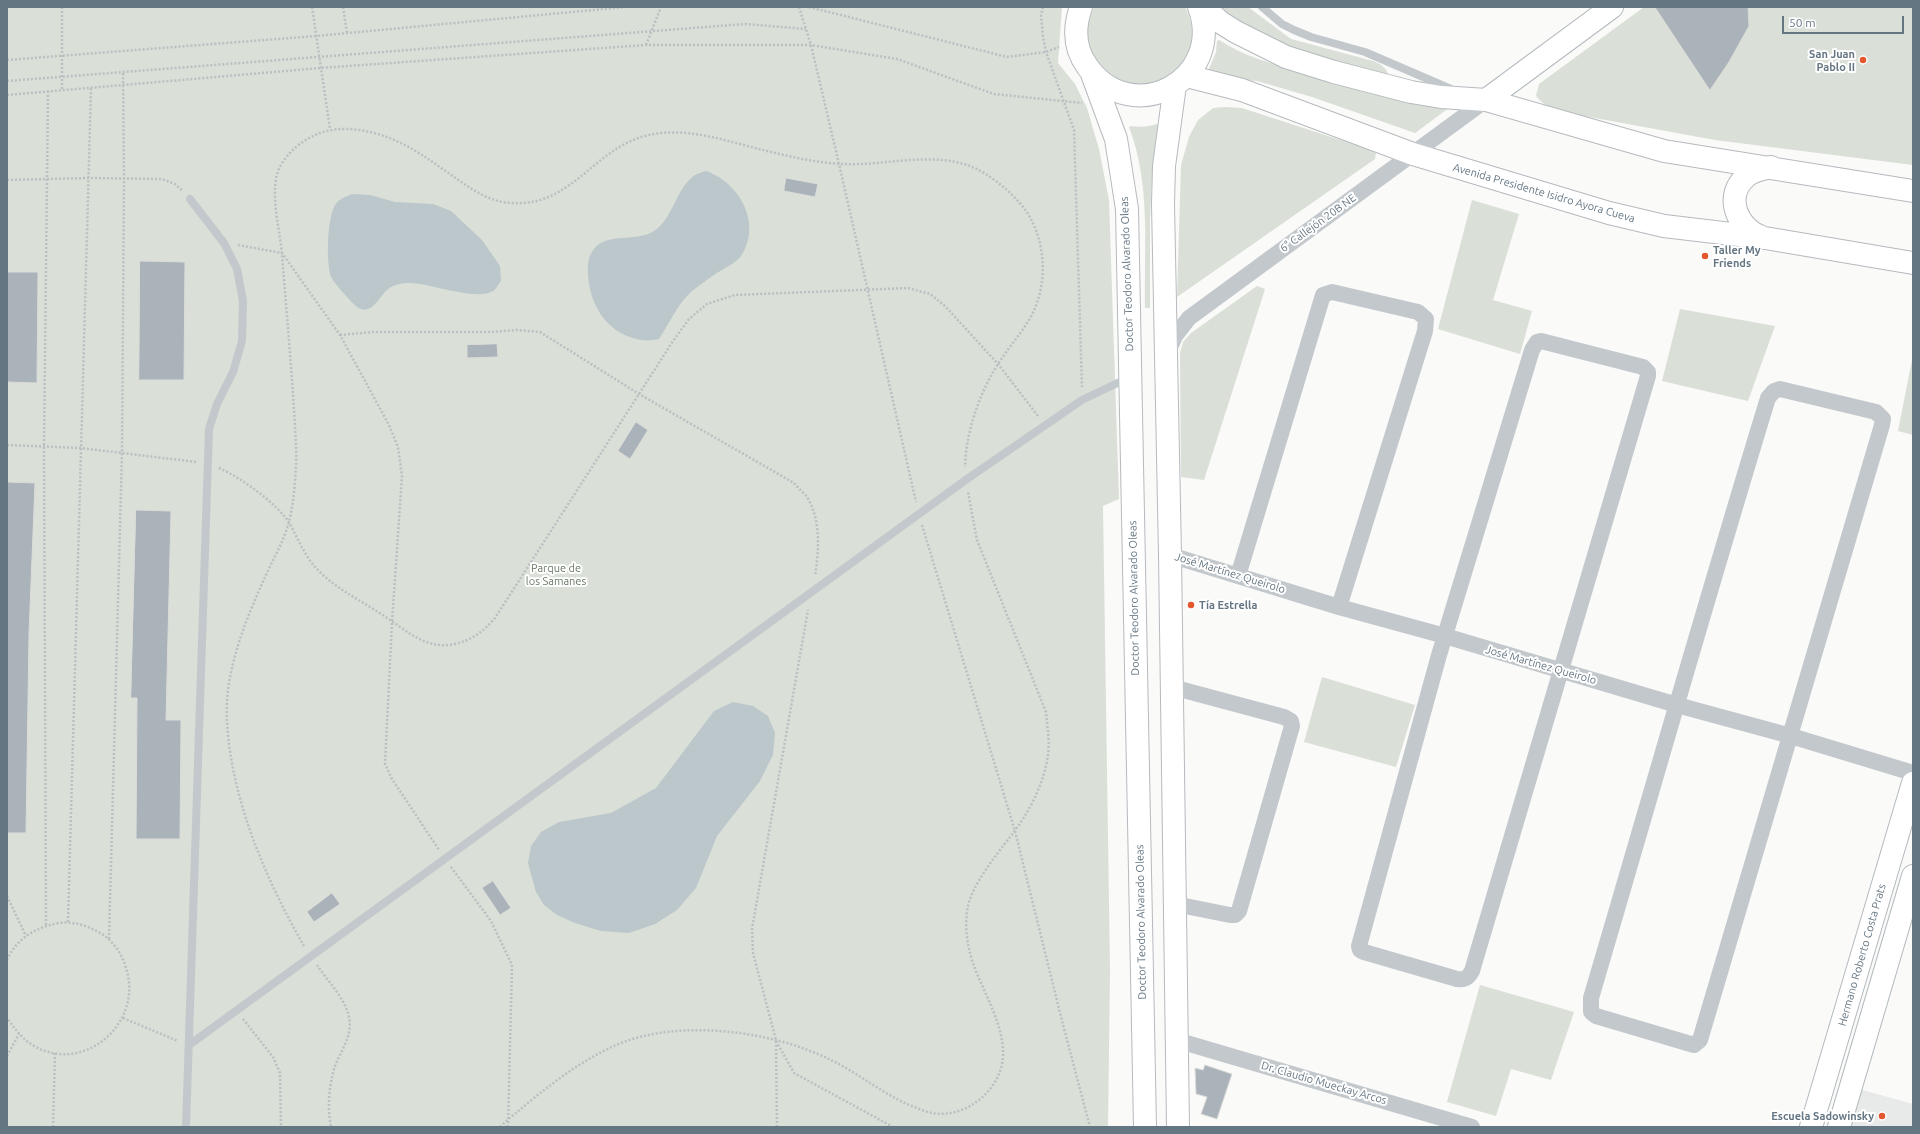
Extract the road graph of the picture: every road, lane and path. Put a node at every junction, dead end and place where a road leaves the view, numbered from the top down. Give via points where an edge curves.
1 (62, 7) edge
2 (312, 7) edge
3 (343, 7) edge
4 (625, 7) edge
5 (661, 7) edge
6 (799, 7) edge
7 (809, 7) edge
8 (1043, 7) edge
9 (1082, 7) edge
10 (1199, 7) edge
11 (1204, 7) edge
12 (1262, 7) edge
13 (1612, 7) edge
14 (806, 29) junction
15 (652, 30) junction
16 (347, 33) junction
17 (316, 36) junction
18 (1077, 40) junction
19 (646, 45) junction
20 (811, 45) junction
21 (1046, 52) junction
22 (62, 56) junction
23 (319, 57) junction
24 (7, 60) edge
25 (320, 68) junction
26 (123, 72) junction
27 (1092, 74) junction
28 (62, 76) junction
29 (1181, 80) junction
30 (7, 81) edge
31 (1213, 82) junction
32 (124, 85) junction
33 (91, 88) junction
34 (62, 90) junction
35 (48, 91) junction
36 (7, 95) edge
37 (1481, 99) junction
38 (1063, 100) junction
39 (1105, 106) junction
40 (1172, 120) junction
41 (330, 129) junction
42 (1413, 154) junction
43 (839, 164) junction
44 (1772, 167) junction
45 (88, 178) junction
46 (124, 178) junction
47 (46, 179) junction
48 (7, 180) edge
49 (1913, 191) edge
50 (190, 198) joint
51 (1765, 238) junction
52 (224, 243) junction
53 (282, 253) junction
54 (1913, 263) edge
55 (869, 290) junction
56 (340, 335) junction
57 (1166, 360) junction
58 (998, 364) junction
59 (1130, 377) junction
60 (639, 394) junction
61 (1082, 400) junction
62 (1045, 424) junction
63 (7, 445) edge
64 (44, 446) junction
65 (81, 448) junction
66 (122, 452) junction
67 (208, 463) junction
68 (967, 479) junction
69 (919, 514) junction
70 (289, 523) junction
71 (1170, 555) junction
72 (1238, 576) junction
73 (812, 592) junction
74 (1339, 607) junction
75 (392, 622) junction
76 (1444, 636) junction
77 (1560, 670) junction
78 (1172, 687) junction
79 (1677, 705) junction
80 (1791, 736) junction
81 (1913, 773) edge
82 (1913, 783) edge
83 (1015, 831) junction
84 (445, 859) junction
85 (1913, 876) edge
86 (7, 896) edge
87 (1175, 904) junction
88 (68, 922) junction
89 (46, 925) junction
90 (26, 936) junction
91 (109, 939) junction
92 (311, 958) junction
93 (7, 960) edge
94 (236, 1010) junction
95 (7, 1018) edge
96 (123, 1018) junction
97 (19, 1034) junction
98 (776, 1040) junction
99 (1176, 1040) junction
100 (189, 1045) junction
101 (54, 1053) junction
102 (7, 1056) edge
103 (508, 1118) junction
104 (53, 1127) edge
105 (186, 1127) edge
106 (281, 1127) edge
107 (331, 1127) edge
108 (500, 1127) edge
109 (508, 1127) edge
110 (777, 1127) edge
111 (893, 1127) edge
112 (1090, 1127) edge
113 (1145, 1127) edge
114 (1178, 1127) edge
115 (1472, 1127) edge
116 (1811, 1127) edge
117 (1839, 1127) edge

1 - 22 path
2 - 17 path
3 - 16 path
4 - 16 path
5 - 15 path
6 - 14 path
7 - 21 path via 1007,56
8 - 21 path via 1041,15
9 - 18 main road via 1076,28
10 - 29 main road via 1204,19 1202,49 1196,63
11 - 37 main road via 1236,32 1286,57 1411,92
12 - 37 lane via 1282,24 1294,30 1365,52 1433,83
13 - 37 main road
14 - 15 path via 744,24
14 - 20 path
15 - 19 path
15 - 23 path
16 - 17 path
17 - 22 path
17 - 23 path
18 - 21 path
18 - 27 main road, Doctor Teodoro Alvarado Oleas via 1084,61
19 - 20 path
19 - 25 path
20 - 38 path via 897,59 994,94
20 - 43 path
21 - 38 path
22 - 24 path
22 - 28 path
23 - 25 path
23 - 26 path
25 - 32 path
25 - 41 path
26 - 28 path
26 - 32 path
27 - 29 main road via 1117,92 1132,95 1147,96 1162,92
27 - 39 main road, Doctor Teodoro Alvarado Oleas
28 - 30 path
28 - 34 path
29 - 31 main road, Avenida Presidente Isidro Ayora Cueva
29 - 40 main road
31 - 40 main road via 1190,96
31 - 42 main road, Avenida Presidente Isidro Ayora Cueva via 1242,90
32 - 33 path
32 - 46 path
33 - 34 path
33 - 45 path
34 - 35 path
35 - 36 path
35 - 47 path
37 - 42 street, 6° Callejón 20B NE
37 - 44 main road via 1664,151
38 - 39 path
38 - 61 path via 1074,130
39 - 59 main road, Doctor Teodoro Alvarado Oleas via 1116,139 1127,209
40 - 57 main road via 1164,166 1163,204
41 - 43 path via 382,134 421,154 478,194 511,203 531,202 555,195 618,147 649,134 665,132 709,137 801,159
41 - 53 path via 298,146 284,160 276,178 276,206
42 - 51 main road, Avenida Presidente Isidro Ayora Cueva via 1609,213 1664,226
42 - 57 street, 6° Callejón 20B NE via 1189,318 1170,346
43 - 55 path
43 - 58 path via 937,160 960,162 996,179 1029,214 1041,242 1042,283 1032,315
44 - 49 main road
44 - 51 main road via 1759,169 1747,176 1739,186 1735,199 1736,213 1742,225 1752,234
45 - 46 path
45 - 47 path
45 - 65 path
46 - 50 path via 162,179 175,184
46 - 66 path
47 - 48 path
47 - 64 path
50 - 52 lane
51 - 54 main road, Avenida Presidente Isidro Ayora Cueva
52 - 53 path
52 - 67 lane via 237,269 243,301 242,341 233,372 217,404 210,429
53 - 56 path
53 - 70 path via 296,452
55 - 58 path via 908,288 930,294 945,306
55 - 60 path via 735,295 707,304 681,330
55 - 69 path
56 - 60 path via 374,332 540,332
56 - 75 path via 389,425 398,447 402,476
57 - 71 main road
58 - 62 path
58 - 68 path via 981,398 969,437 964,463
59 - 61 lane
59 - 113 main road, Doctor Teodoro Alvarado Oleas
60 - 73 path via 794,483 807,498 816,518 818,542
60 - 75 path via 494,618 481,633 466,642 440,646 415,638
61 - 62 lane
62 - 68 lane
63 - 64 path
64 - 65 path
64 - 89 path
65 - 66 path
65 - 88 path
66 - 67 path
66 - 91 path
67 - 70 path via 240,479 267,500
67 - 100 lane
68 - 69 lane
68 - 83 path via 977,540 1046,712 1048,756 1044,774 1032,802
69 - 73 lane
69 - 83 path
70 - 75 path via 297,540 320,572
70 - 92 path via 248,616 233,666 226,713 236,781 245,814 273,888
71 - 72 street, José Martínez Queirolo
71 - 78 main road
72 - 74 street, José Martínez Queirolo
72 - 74 street via 1323,295 1332,292 1418,312 1426,320 1425,330
73 - 84 lane
73 - 98 path via 752,929 753,953
74 - 76 street, José Martínez Queirolo
75 - 84 path via 385,764 392,779
76 - 77 street, José Martínez Queirolo
76 - 77 street via 1534,346 1546,341 1643,367 1648,372 1647,380
76 - 77 street via 1360,940 1360,950 1364,952 1457,979 1464,980 1469,977
77 - 79 street, José Martínez Queirolo
78 - 87 main road
78 - 87 street via 1284,717 1292,726 1239,911 1235,915 1230,915
79 - 80 street, José Martínez Queirolo
79 - 80 street via 1590,1005 1591,1012 1596,1016 1688,1044 1694,1045 1700,1040
79 - 80 street via 1768,398 1780,389 1876,412 1883,419 1882,425
80 - 81 street, José Martínez Queirolo
82 - 116 main road, Hermano Roberto Costa Prats
83 - 98 path via 997,853 968,904 966,928 969,951 1002,1035 1004,1053 998,1076 983,1097 970,1106 950,1114 931,1113 897,1100 834,1061 796,1045
83 - 112 path
84 - 92 lane
84 - 103 path via 491,921 512,965
85 - 117 main road
86 - 90 path
87 - 99 main road
88 - 89 path
88 - 91 path via 90,927
89 - 90 path
90 - 93 path via 10,952
91 - 96 path via 123,956 130,978 130,998
92 - 94 lane
92 - 107 path via 346,1007 350,1018 347,1042 337,1061 328,1103
94 - 100 lane
94 - 106 path via 273,1057 280,1073
95 - 97 path
96 - 100 path
96 - 101 path via 111,1034 94,1046 75,1053
97 - 101 path via 35,1046
97 - 102 path
98 - 103 path via 747,1033 696,1031 639,1037 565,1073
98 - 110 path
98 - 111 path via 794,1073
99 - 114 main road
99 - 115 street, Dr. Claudio Mueckay Arcos
100 - 105 lane
101 - 104 path
103 - 108 path
103 - 109 path

